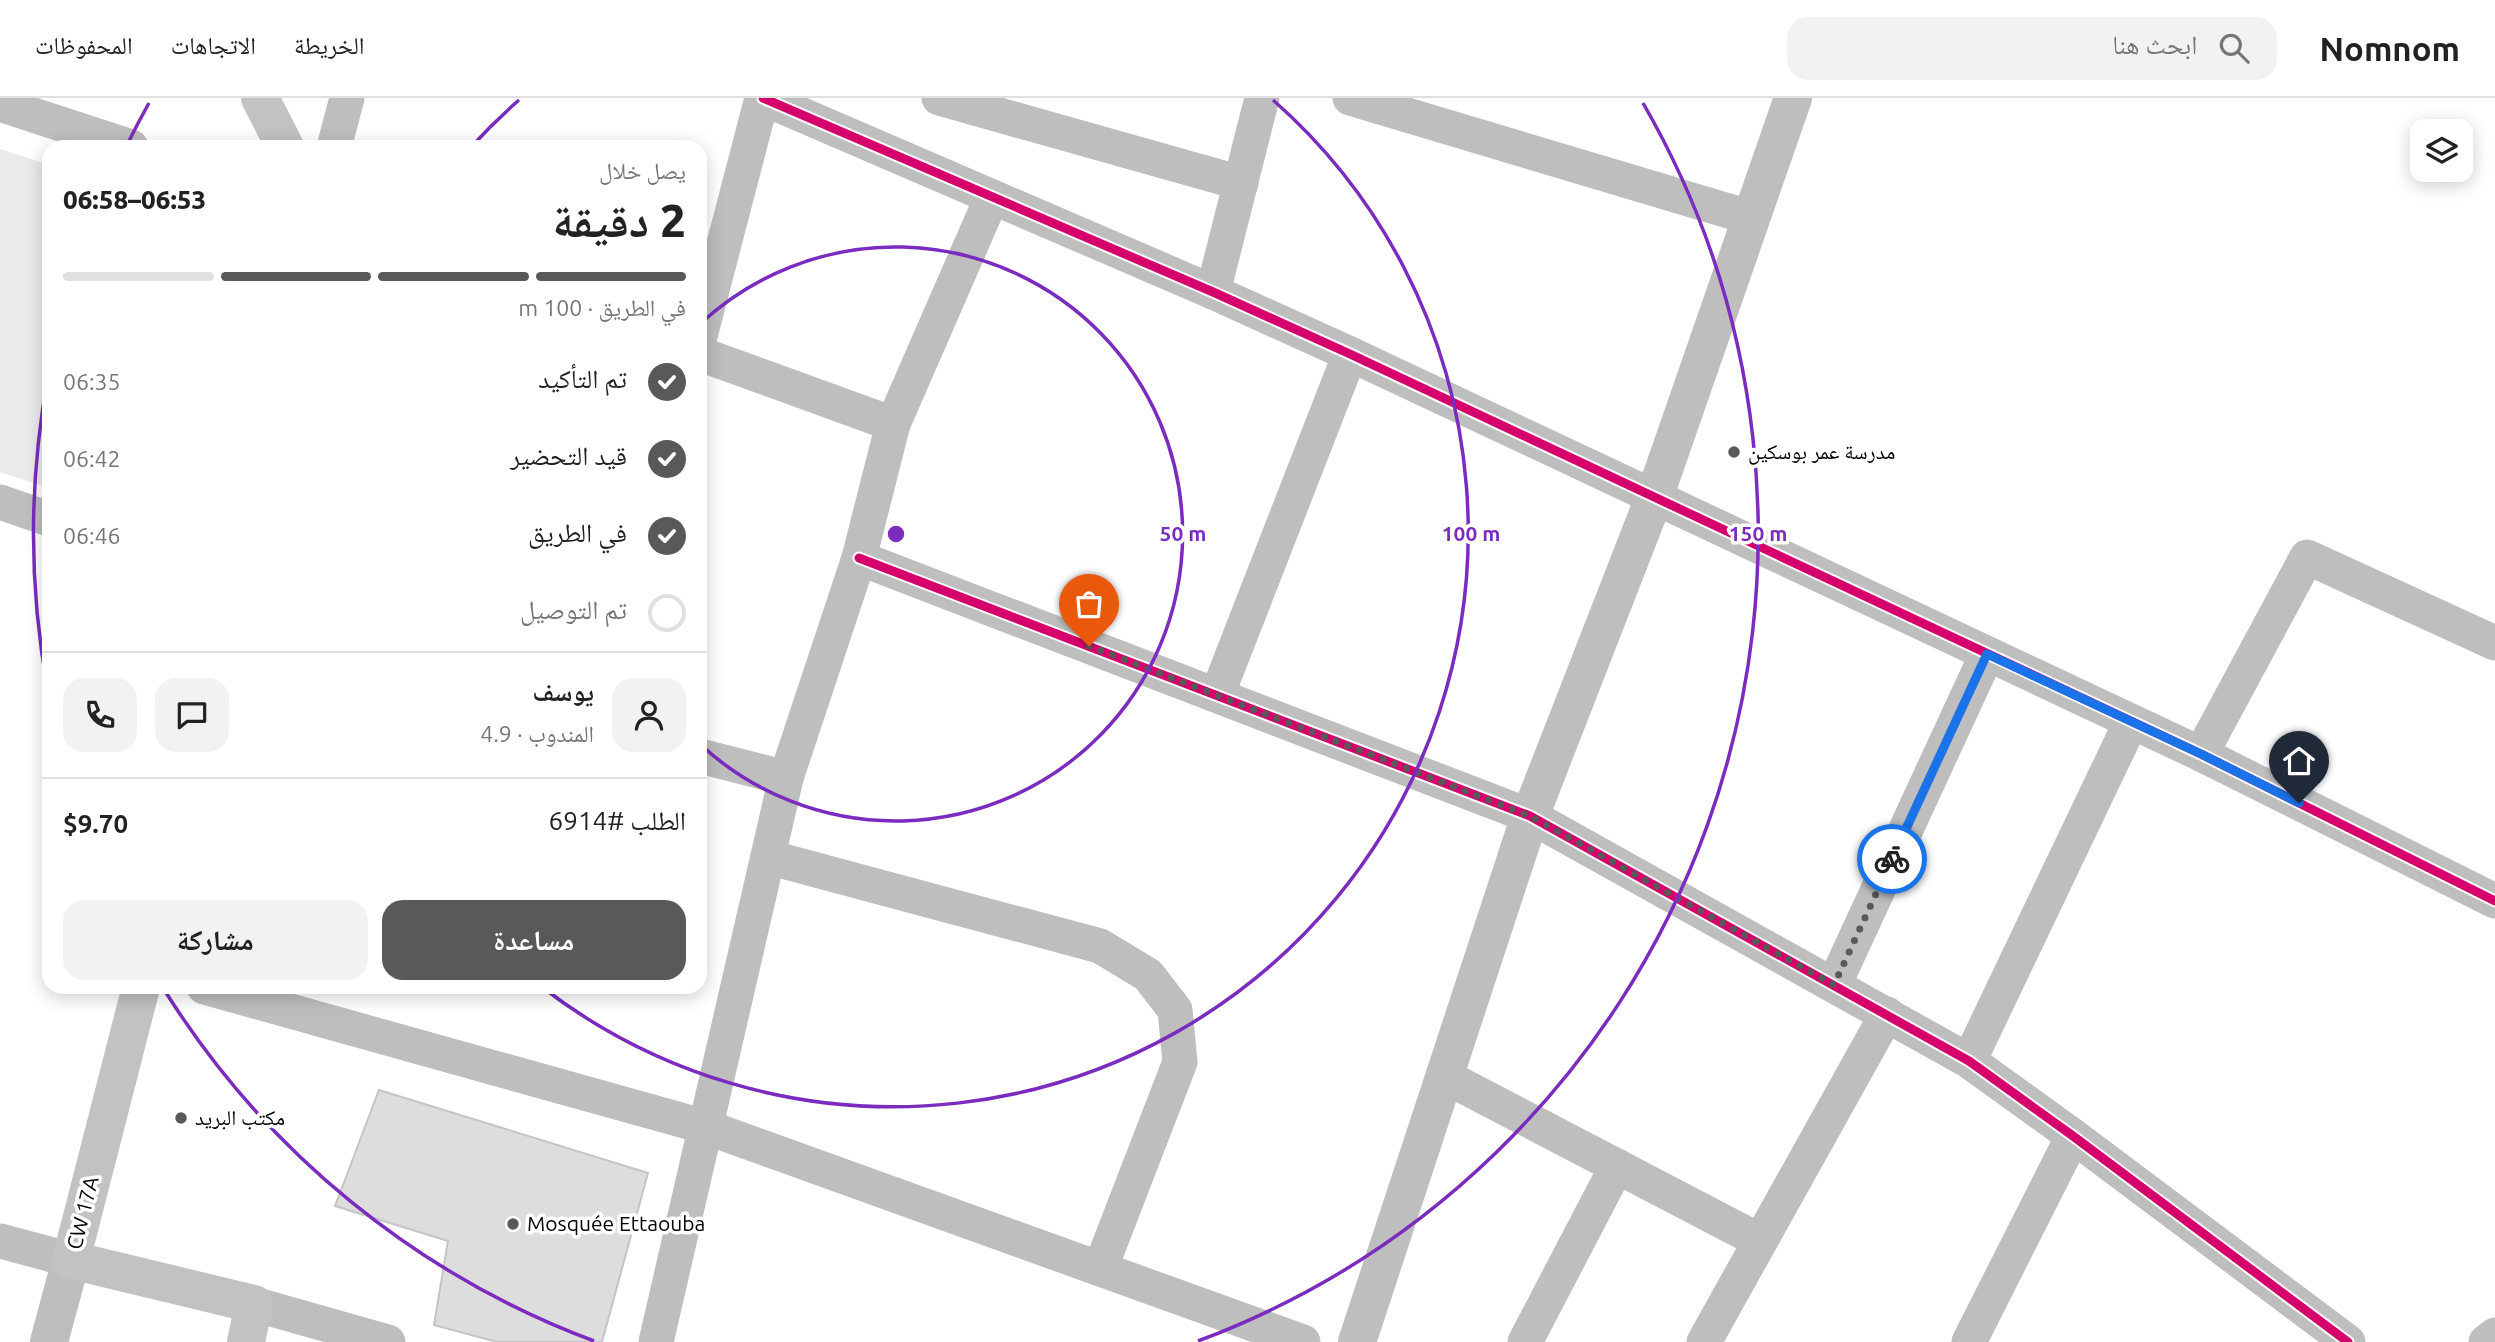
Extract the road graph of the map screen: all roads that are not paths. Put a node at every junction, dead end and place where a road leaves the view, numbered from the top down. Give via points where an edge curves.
1 (260, 98) edge
2 (347, 98) edge
3 (763, 98) edge
4 (939, 98) edge
5 (1262, 98) edge
6 (1350, 98) edge
7 (1793, 98) edge
8 (0, 104) edge
9 (110, 140) edge
10 (281, 140) edge
11 (336, 140) edge
12 (1241, 183) junction
13 (992, 197) junction
14 (1752, 218) junction
15 (1213, 292) junction
16 (707, 310) edge
17 (1350, 354) junction
18 (707, 358) edge
19 (893, 424) junction
20 (1654, 498) junction
21 (0, 502) edge
22 (42, 517) edge
23 (859, 558) junction
24 (2495, 643) edge
25 (1987, 654) junction
26 (1217, 695) junction
27 (2131, 722) junction
28 (2201, 754) junction
29 (707, 758) edge
30 (786, 778) junction
31 (1530, 816) junction
32 (768, 857) junction
33 (2495, 901) edge
34 (1834, 985) junction
35 (139, 994) edge
36 (229, 994) edge
37 (1886, 1014) junction
38 (1969, 1061) junction
39 (1444, 1076) junction
40 (706, 1127) junction
41 (2073, 1136) junction
42 (1617, 1166) junction
43 (0, 1241) edge
44 (1760, 1241) junction
45 (71, 1260) junction
46 (1100, 1269) junction
47 (254, 1304) junction
48 (2495, 1335) edge
49 (49, 1342) edge
50 (246, 1342) edge
51 (388, 1342) edge
52 (656, 1342) edge
53 (1303, 1342) edge
54 (1357, 1342) edge
55 (1525, 1342) edge
56 (1704, 1342) edge
57 (1969, 1342) edge
58 (2348, 1342) edge
59 (2486, 1342) edge

1 - 10 main road
2 - 11 street
3 - 13 street
3 - 16 street
4 - 12 street
5 - 12 street
6 - 14 street
7 - 14 street
8 - 9 street
12 - 15 street
13 - 15 street
13 - 19 street
14 - 20 street
15 - 17 street
17 - 20 street
17 - 26 street
18 - 19 street
19 - 23 street
20 - 25 street
20 - 31 street
21 - 22 street
23 - 26 street
23 - 30 street
24 - 28 street via 2307,557
25 - 27 street
25 - 34 street
26 - 31 street
27 - 28 street
27 - 38 street
28 - 33 street
29 - 30 street
30 - 32 street
31 - 34 street
31 - 39 street
32 - 40 street
32 - 46 street via 1100,946 1148,975 1175,1010 1180,1062
34 - 37 street
35 - 45 main road, CW 17A
36 - 40 street
37 - 38 street
37 - 44 street
38 - 41 street
39 - 42 street
39 - 54 street
40 - 46 street
40 - 52 street
41 - 57 street
41 - 58 street
42 - 44 street
42 - 55 street
43 - 45 street
44 - 56 street
45 - 47 main road, CW 17A
45 - 49 street
46 - 53 street
47 - 50 main road
47 - 51 street
48 - 59 street

